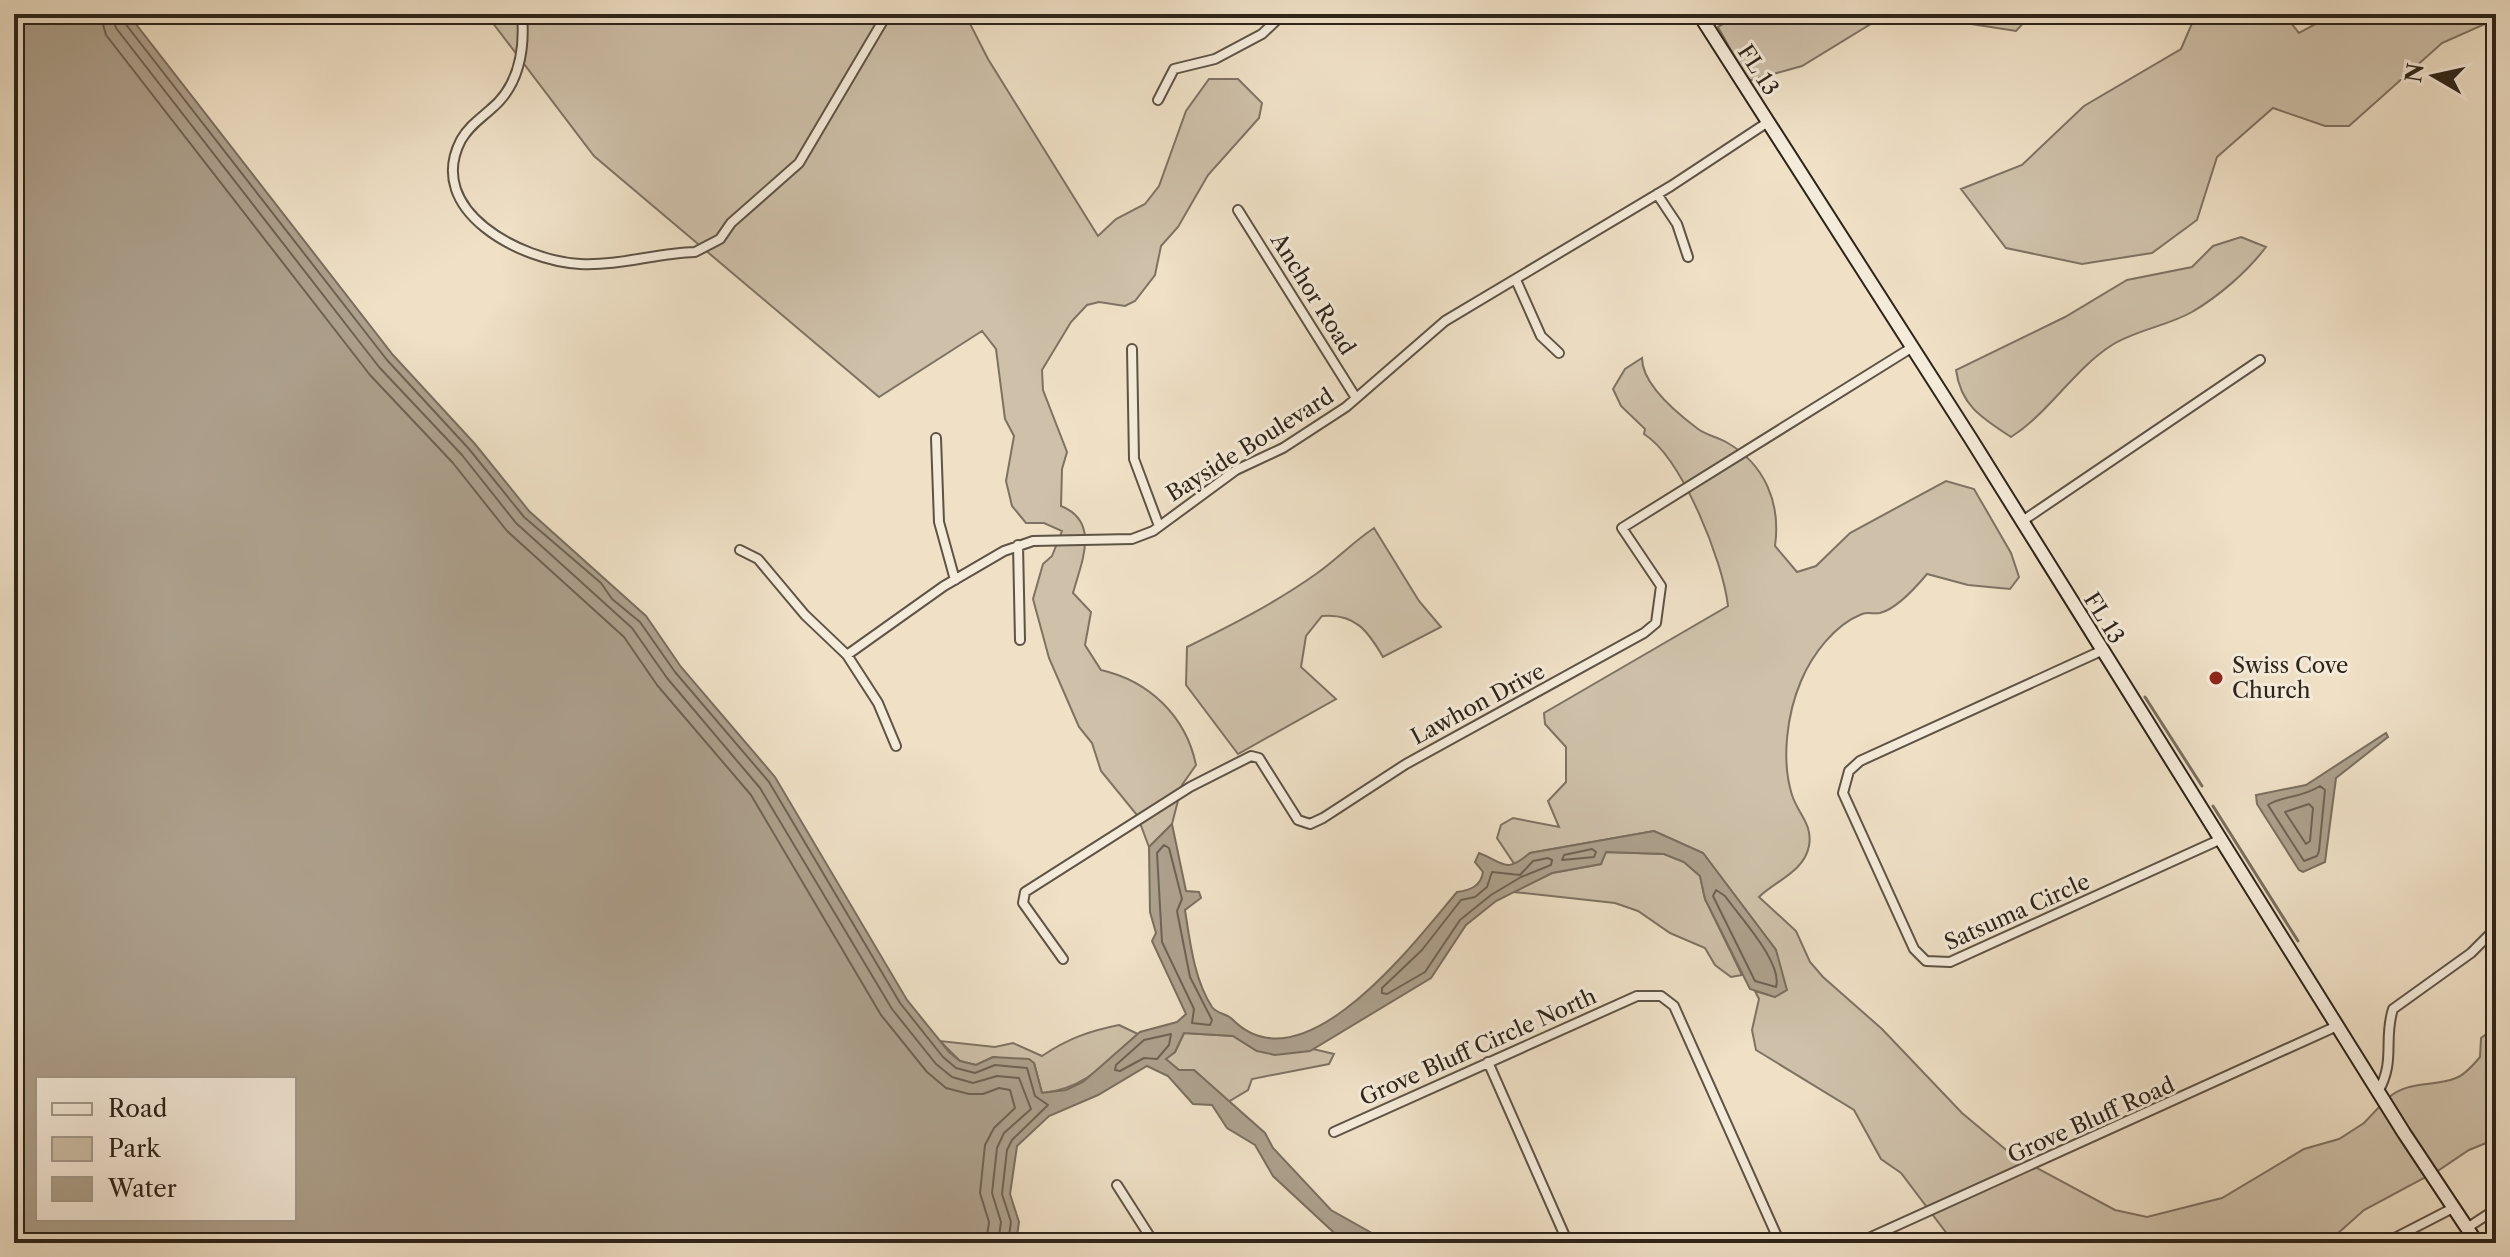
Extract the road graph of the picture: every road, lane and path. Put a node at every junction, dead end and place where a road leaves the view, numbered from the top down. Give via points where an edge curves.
1 (522, 14) edge
2 (887, 14) edge
3 (1283, 14) edge
4 (1699, 14) edge
5 (1158, 100) dead end
6 (1768, 122) junction
7 (1657, 194) junction
8 (1238, 210) dead end
9 (1688, 257) dead end
10 (1516, 280) junction
11 (1911, 348) junction
12 (1132, 349) dead end
13 (1559, 353) dead end
14 (2260, 360) dead end
15 (1356, 398) junction
16 (936, 438) dead end
17 (2021, 522) junction
18 (1159, 526) junction
19 (1018, 545) junction
20 (740, 550) dead end
21 (955, 580) junction
22 (1020, 640) dead end
23 (2101, 651) junction
24 (847, 655) junction
25 (896, 746) dead end
26 (2219, 840) junction
27 (2496, 928) edge
28 (1063, 959) dead end
29 (2337, 1026) junction
30 (1488, 1062) junction
31 (2378, 1092) junction
32 (1334, 1132) dead end
33 (1117, 1185) dead end
34 (2453, 1208) junction
35 (2496, 1209) edge
36 (2467, 1228) junction
37 (1154, 1243) edge
38 (1568, 1243) edge
39 (1780, 1243) edge
40 (1858, 1243) edge
41 (2385, 1243) edge
42 (2477, 1243) edge

1 - 2 street via 522,52 514,80 461,140 456,187 475,219 508,242 543,257 581,264 695,252 720,239 799,163
3 - 5 street via 1262,34 1215,59 1174,69
4 - 6 main road, FL 13
6 - 7 street, Bayside Boulevard
6 - 11 main road, FL 13
7 - 9 street via 1677,224
7 - 10 street, Bayside Boulevard
8 - 15 street, Anchor Road
10 - 13 street via 1541,336
10 - 15 street, Bayside Boulevard via 1445,321
11 - 17 main road, FL 13
11 - 28 street, Lawhon Drive via 1622,528 1661,586 1656,623 1644,633 1406,764 1316,822 1298,820 1259,758 1251,756 1190,787 1025,892 1023,903
12 - 18 street via 1134,459
14 - 17 street
15 - 18 street, Bayside Boulevard via 1308,433 1236,470
16 - 21 street via 939,522
17 - 23 main road, FL 13
18 - 19 street, Bayside Boulevard via 1132,539
19 - 21 street, Bayside Boulevard
19 - 22 street
20 - 24 street via 758,559
21 - 24 street, Bayside Boulevard
23 - 26 main road, FL 13
23 - 26 street, Satsuma Circle via 1860,761 1849,771 1843,793 1914,949 1926,961 1950,962
24 - 25 street via 878,703
26 - 29 main road, FL 13
27 - 31 street via 2471,953 2393,1009 2388,1024 2390,1072
29 - 31 main road, FL 13
29 - 40 street, Grove Bluff Road
30 - 32 street, Grove Bluff Circle North
30 - 38 street
30 - 39 street, Grove Bluff Circle North via 1637,996 1661,996 1674,1006
31 - 34 main road, FL 13
33 - 37 street
34 - 36 main road, FL 13
34 - 41 street
35 - 36 street
36 - 42 main road, FL 13

